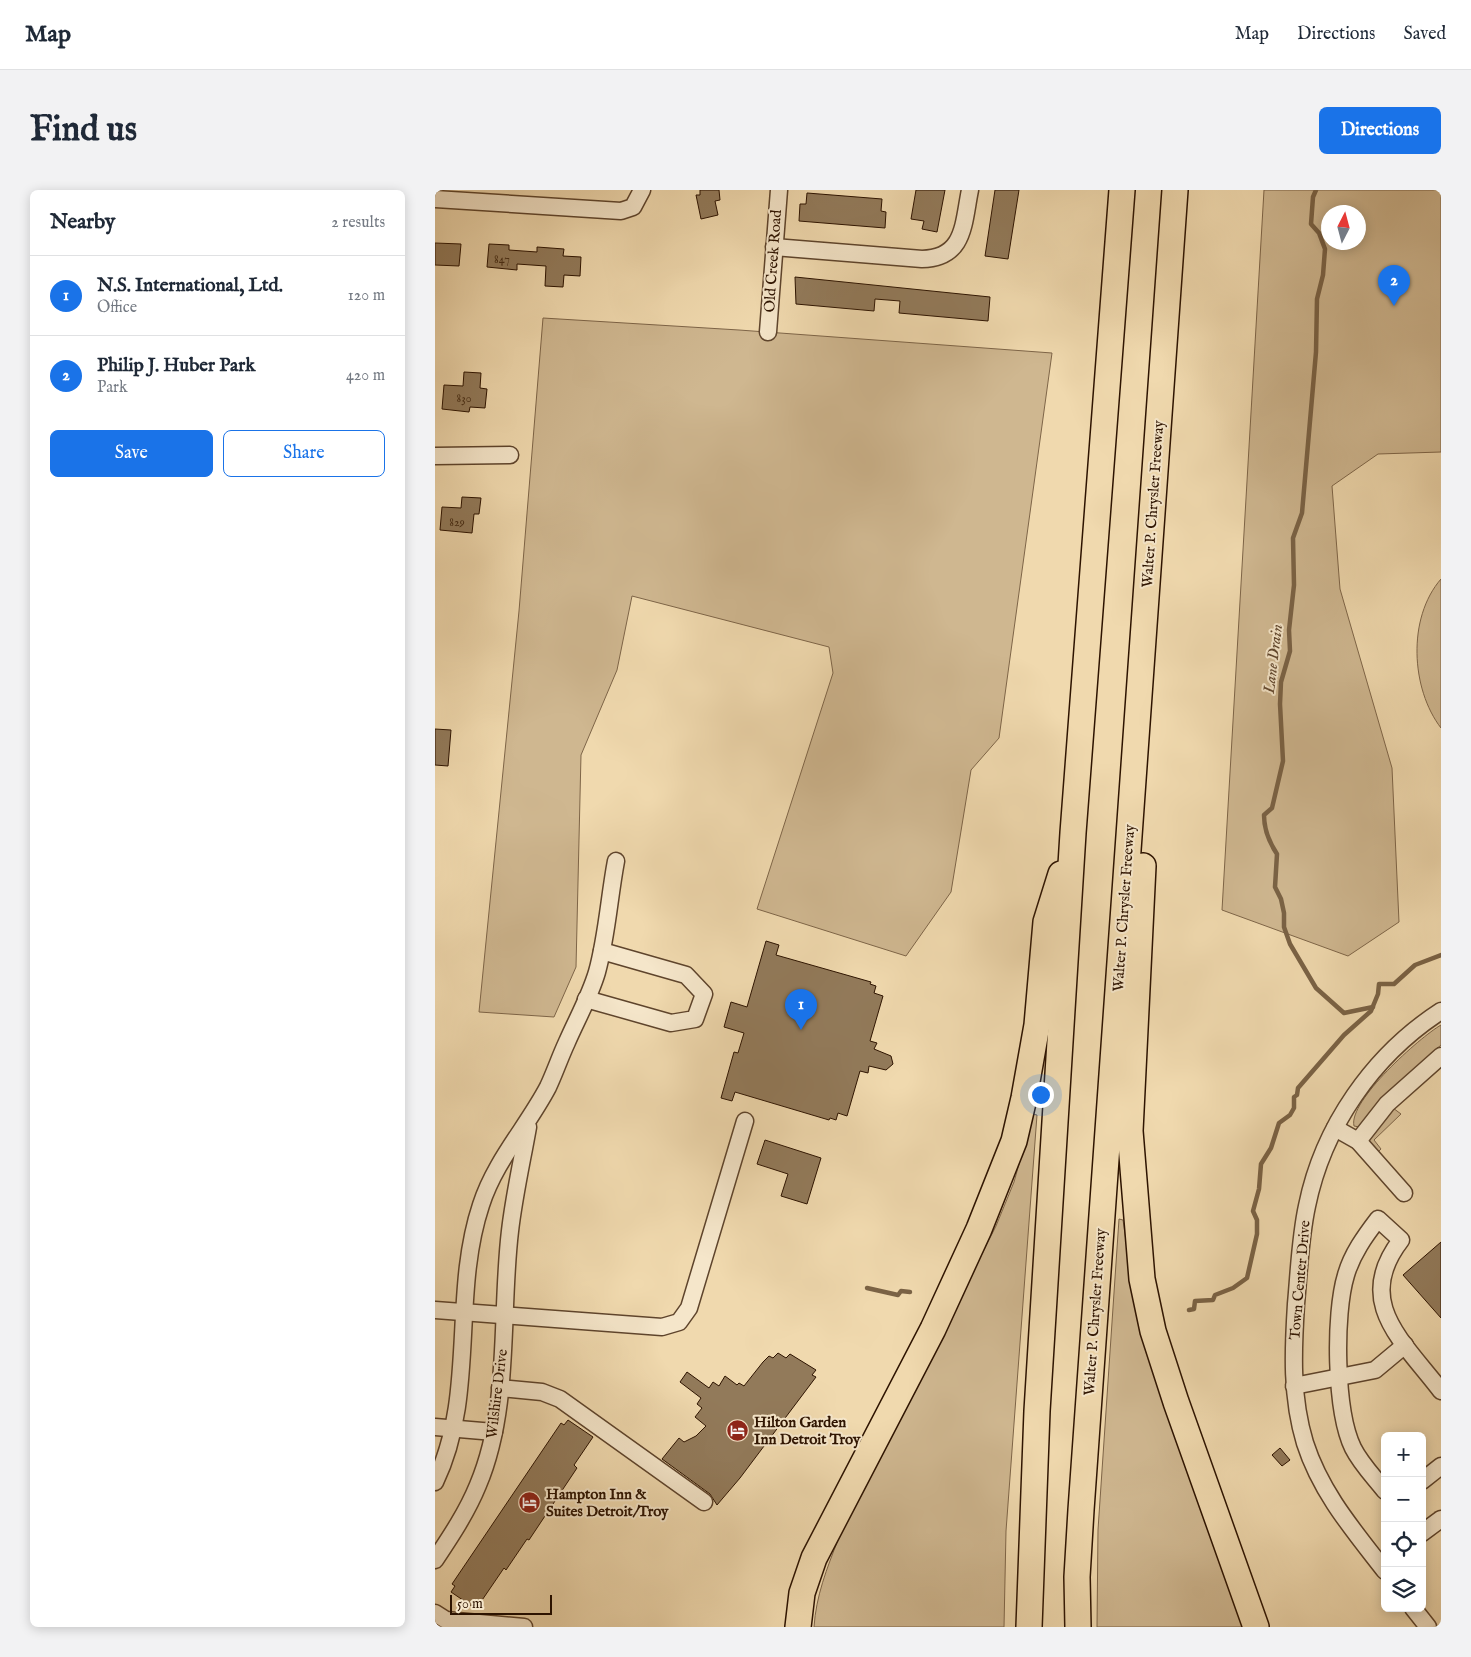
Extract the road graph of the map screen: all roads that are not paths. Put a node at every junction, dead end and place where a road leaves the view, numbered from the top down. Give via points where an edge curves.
1 (779, 190) edge
2 (970, 190) edge
3 (1122, 190) edge
4 (1175, 190) edge
5 (639, 197) edge
6 (435, 199) edge
7 (774, 247) junction
8 (768, 332) dead end
9 (511, 455) dead end
10 (435, 456) edge
11 (1133, 784) junction
12 (1073, 833) junction
13 (616, 861) dead end
14 (601, 952) junction
15 (586, 999) junction
16 (1441, 1011) edge
17 (1441, 1056) edge
18 (529, 1121) junction
19 (745, 1121) dead end
20 (1335, 1128) junction
21 (1358, 1142) junction
22 (1404, 1192) dead end
23 (435, 1310) edge
24 (465, 1312) junction
25 (504, 1314) junction
26 (1405, 1344) junction
27 (1339, 1378) junction
28 (1294, 1386) junction
29 (501, 1388) junction
30 (1441, 1391) edge
31 (435, 1427) edge
32 (454, 1429) junction
33 (494, 1432) junction
34 (1441, 1466) edge
35 (1426, 1478) edge
36 (435, 1482) edge
37 (1381, 1486) edge
38 (704, 1502) dead end
39 (1441, 1519) edge
40 (1426, 1530) edge
41 (435, 1560) edge
42 (1381, 1564) edge
43 (1416, 1612) edge
44 (435, 1613) edge
45 (524, 1627) edge
46 (798, 1627) edge
47 (1029, 1627) edge
48 (1078, 1627) edge
49 (1256, 1627) edge
50 (1428, 1627) edge

1 - 7 street, Old Creek Road
2 - 7 street via 961,236 950,252 943,256 922,259
3 - 12 highway
4 - 11 highway, Walter P. Chrysler Freeway
5 - 6 street via 628,210 621,211
7 - 8 street, Old Creek Road
9 - 10 street
11 - 48 highway, Walter P. Chrysler Freeway via 1081,1510
11 - 49 highway via 1143,871 1130,1131 1143,1278 1153,1331
12 - 46 highway via 1047,922 1037,1025 1014,1141 933,1330 814,1558 802,1593
12 - 47 highway via 1037,1411
13 - 14 street
14 - 15 street
14 - 15 street via 686,975 704,994 695,1019 671,1023
15 - 18 street via 549,1085
16 - 20 street, Town Center Drive via 1406,1037 1380,1063
17 - 21 street via 1387,1104
18 - 24 street via 500,1162 481,1204 470,1250
18 - 25 street, Wilshire Drive via 510,1231
19 - 25 street via 689,1308 679,1322 662,1327
20 - 21 street
20 - 28 street, Town Center Drive via 1317,1170 1304,1223
21 - 22 street
23 - 24 street
24 - 25 street
24 - 32 street
25 - 29 street, Wilshire Drive
26 - 27 street via 1375,1370
26 - 27 street via 1387,1318 1381,1290 1386,1262 1401,1240 1378,1219 1359,1245 1342,1286
26 - 30 street
27 - 28 street
27 - 37 street via 1351,1443
28 - 42 street, Town Center Drive via 1303,1435 1319,1477 1342,1516
29 - 33 street, Wilshire Drive
29 - 38 street via 542,1392 560,1399
31 - 32 street
32 - 33 street
32 - 36 street
33 - 41 street, Wilshire Drive via 479,1484
34 - 35 street
39 - 40 street
43 - 50 street
44 - 45 street via 446,1620

